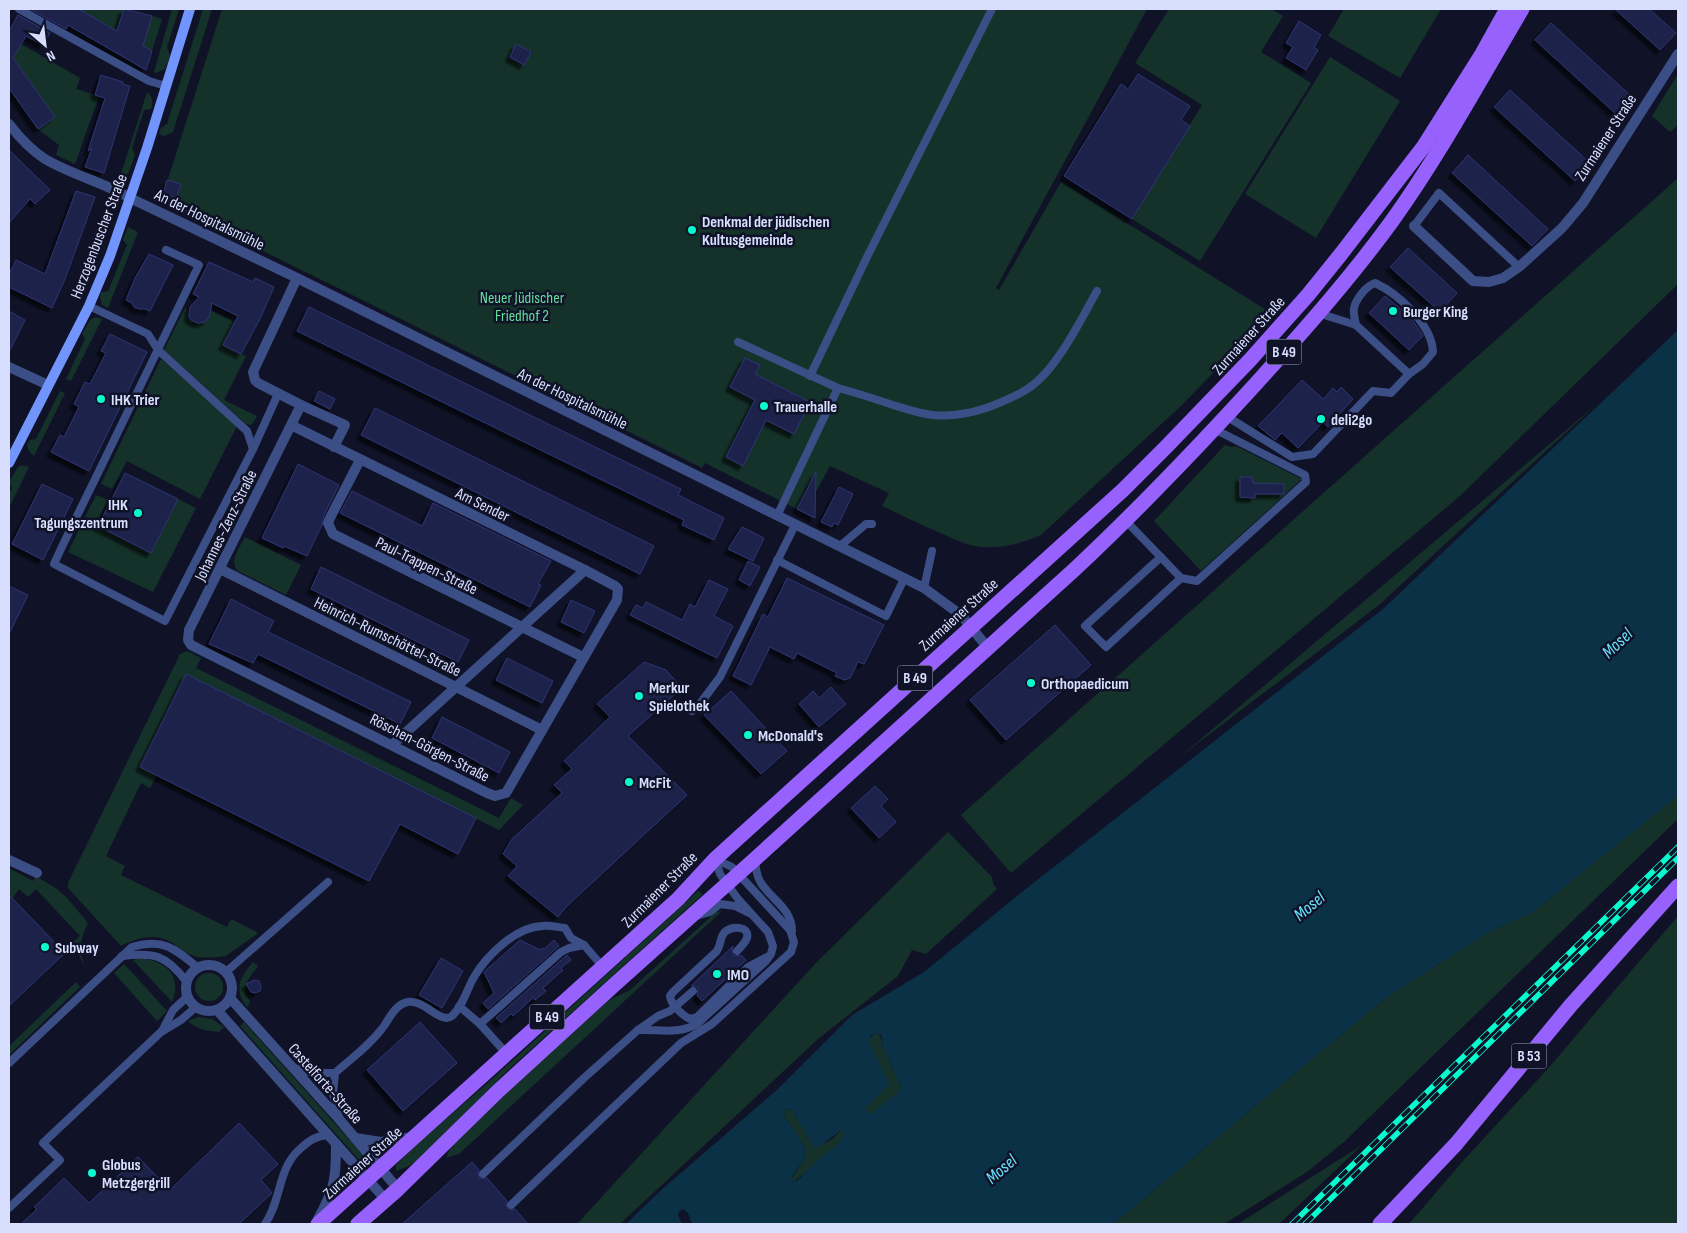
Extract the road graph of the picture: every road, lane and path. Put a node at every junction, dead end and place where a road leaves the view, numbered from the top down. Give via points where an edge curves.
1 (19, 9) edge
2 (190, 9) edge
3 (992, 9) edge
4 (1507, 9) edge
5 (1522, 9) edge
6 (1678, 54) edge
7 (166, 86) junction
8 (9, 124) edge
9 (130, 198) junction
10 (1414, 226) joint
11 (166, 250) dead end
12 (1519, 267) junction
13 (297, 278) junction
14 (1097, 291) dead end
15 (88, 306) junction
16 (1318, 313) junction
17 (1356, 325) junction
18 (738, 342) dead end
19 (158, 350) junction
20 (9, 366) edge
21 (1409, 374) junction
22 (810, 376) junction
23 (48, 385) junction
24 (838, 388) junction
25 (278, 394) junction
26 (301, 405) junction
27 (1226, 416) junction
28 (291, 425) junction
29 (1214, 429) junction
30 (334, 447) junction
31 (253, 449) junction
32 (360, 460) junction
33 (9, 463) edge
34 (777, 516) junction
35 (1126, 521) junction
36 (795, 524) junction
37 (872, 524) dead end
38 (840, 546) junction
39 (932, 551) dead end
40 (1161, 557) junction
41 (777, 560) junction
42 (220, 569) junction
43 (1034, 569) junction
44 (585, 570) junction
45 (1181, 578) junction
46 (904, 579) junction
47 (924, 588) junction
48 (618, 589) joint
49 (1052, 590) junction
50 (971, 627) junction
51 (522, 628) junction
52 (188, 640) joint
53 (988, 648) junction
54 (583, 657) junction
55 (455, 686) junction
56 (692, 710) dead end
57 (542, 730) junction
58 (392, 745) junction
59 (715, 859) junction
60 (755, 859) junction
61 (9, 860) edge
62 (37, 873) dead end
63 (738, 873) junction
64 (328, 882) dead end
65 (727, 884) junction
66 (1678, 886) edge
67 (754, 916) junction
68 (689, 918) junction
69 (792, 933) junction
70 (584, 945) junction
71 (737, 951) dead end
72 (122, 956) junction
73 (770, 956) junction
74 (197, 967) junction
75 (603, 967) junction
76 (226, 972) junction
77 (186, 981) junction
78 (693, 991) dead end
79 (187, 997) junction
80 (230, 998) junction
81 (459, 1006) junction
82 (196, 1007) junction
83 (676, 1007) junction
84 (217, 1010) junction
85 (480, 1024) junction
86 (638, 1030) junction
87 (161, 1032) junction
88 (507, 1054) junction
89 (9, 1063) edge
90 (292, 1067) junction
91 (334, 1073) junction
92 (339, 1119) junction
93 (328, 1135) junction
94 (417, 1136) junction
95 (355, 1138) junction
96 (336, 1144) junction
97 (381, 1169) junction
98 (483, 1174) dead end
99 (368, 1180) junction
100 (398, 1188) junction
101 (386, 1200) junction
102 (511, 1205) dead end
103 (9, 1208) edge
104 (265, 1224) edge
105 (317, 1224) edge
106 (358, 1224) edge
107 (1380, 1224) edge

1 - 7 lane via 149,81
2 - 7 main road, Herzogenbuscher Straße
3 - 22 lane
4 - 43 main road, Zurmaiener Straße / B 49 via 1424,146 1308,295 1166,447
5 - 16 main road, B 49 via 1456,123 1392,220
6 - 12 street, Zurmaiener Straße via 1583,203 1562,228
7 - 9 main road, Herzogenbuscher Straße
8 - 9 street, An der Hospitalsmühle via 28,146 44,158
9 - 13 street, An der Hospitalsmühle
9 - 15 main road, Herzogenbuscher Straße
10 - 12 street, Zurmaiener Straße via 1473,281 1490,282
10 - 12 lane via 1439,193
11 - 19 lane via 199,265
13 - 25 street via 253,372 255,380
13 - 34 street, An der Hospitalsmühle
14 - 24 lane via 1047,372 1034,384 999,404 962,414 932,415
15 - 19 lane via 148,334
15 - 23 main road, Herzogenbuscher Straße
16 - 17 lane
16 - 27 main road, B 49
17 - 21 lane
17 - 21 lane via 1354,309 1369,285 1375,284 1386,288 1421,320 1434,352
18 - 22 lane
19 - 31 lane via 247,431
19 - 31 lane via 54,564 165,621
20 - 23 street
21 - 27 lane via 1391,393 1373,391 1313,454 1292,457
22 - 24 lane
23 - 33 main road, Herzogenbuscher Straße
24 - 34 lane
25 - 26 street
25 - 31 lane
26 - 28 street
26 - 30 street via 344,425
27 - 29 main road, B 49
28 - 30 street, Am Sender
28 - 42 street, Johannes-Zenz-Straße
29 - 35 main road, B 49
29 - 45 lane via 1305,474 1306,482 1197,580
30 - 32 street, Am Sender
32 - 44 street, Am Sender
32 - 51 street, Paul-Trappen-Straße via 328,523 332,534
34 - 36 street, An der Hospitalsmühle
35 - 40 lane
35 - 49 main road, B 49
36 - 38 street, An der Hospitalsmühle
36 - 41 lane
37 - 38 lane via 866,524
38 - 46 street, An der Hospitalsmühle
39 - 47 lane
40 - 45 lane
40 - 45 lane via 1085,626 1106,646
41 - 46 lane via 886,616
41 - 56 lane via 720,677
42 - 52 street, Johannes-Zenz-Straße via 189,630
42 - 55 street, Heinrich-Rumschöttel-Straße
43 - 49 main road
43 - 50 main road, Zurmaiener Straße / B 49
44 - 48 street, Am Sender
44 - 51 street
46 - 47 street, An der Hospitalsmühle
47 - 50 street, An der Hospitalsmühle via 961,615
48 - 54 street, Röschen-Görgen-Straße via 617,600
49 - 53 main road, B 49
50 - 53 street, An der Hospitalsmühle
50 - 59 main road, Zurmaiener Straße / B 49
51 - 54 street, Paul-Trappen-Straße
51 - 55 street
52 - 58 street, Röschen-Görgen-Straße via 199,650
53 - 60 main road, B 49
54 - 57 street, Röschen-Görgen-Straße
55 - 57 street, Heinrich-Rumschöttel-Straße
55 - 58 street
57 - 58 street, Röschen-Görgen-Straße via 509,789 501,796 495,796
59 - 63 lane
59 - 65 lane
59 - 75 main road, Zurmaiener Straße / B 49 via 678,899
60 - 63 main road, B 49
60 - 69 lane via 761,883 784,908
61 - 62 street
63 - 65 main road, B 49
63 - 69 lane
64 - 76 lane
65 - 67 lane
65 - 68 main road, B 49
66 - 107 main road, B 53 via 1571,1006 1456,1144
67 - 68 lane via 735,906 720,904 710,912
67 - 73 lane via 772,939
68 - 100 main road, B 49 via 497,1092
69 - 102 lane via 793,948 787,956 712,1024 681,1043
70 - 75 lane
70 - 81 lane via 571,938 565,928 541,926 522,930 487,960 474,976
70 - 85 lane via 561,952
71 - 83 lane via 747,934 740,928 731,928 722,936 716,952 673,992 670,999
72 - 74 lane via 132,947 156,943 178,951
72 - 77 lane via 157,956 168,961
72 - 89 lane
73 - 83 lane via 748,967 697,1017 686,1018
73 - 86 lane via 697,1024 676,1031
74 - 76 street via 212,964
74 - 77 street
75 - 88 main road, Zurmaiener Straße / B 49
76 - 80 street via 232,984
77 - 79 street
78 - 83 lane
79 - 82 street
79 - 87 lane via 172,1010
80 - 84 street
80 - 90 street, Castelforte-Straße
81 - 85 lane
81 - 91 lane via 447,1019 417,1003 407,1002 399,1006 373,1038
82 - 84 street via 206,1011
82 - 87 lane
83 - 86 lane
84 - 93 street, Castelforte-Straße
85 - 88 lane
86 - 98 lane
87 - 103 lane via 43,1143 60,1160
88 - 94 main road, Zurmaiener Straße / B 49
90 - 91 lane via 311,1073
90 - 92 street, Castelforte-Straße
91 - 92 lane via 332,1094
92 - 95 street, Castelforte-Straße
93 - 96 street, Castelforte-Straße
93 - 104 lane via 308,1141 292,1155 272,1214
94 - 95 street via 381,1142
94 - 97 main road, Zurmaiener Straße / B 49
95 - 97 street, Castelforte-Straße
96 - 99 street, Castelforte-Straße
96 - 105 street, Castelforte-Straße via 335,1181
97 - 99 main road, Zurmaiener Straße / B 49
97 - 100 street, Castelforte-Straße
99 - 101 street, Castelforte-Straße
99 - 105 main road, Zurmaiener Straße / B 49
100 - 101 main road, B 49
101 - 106 main road, B 49

